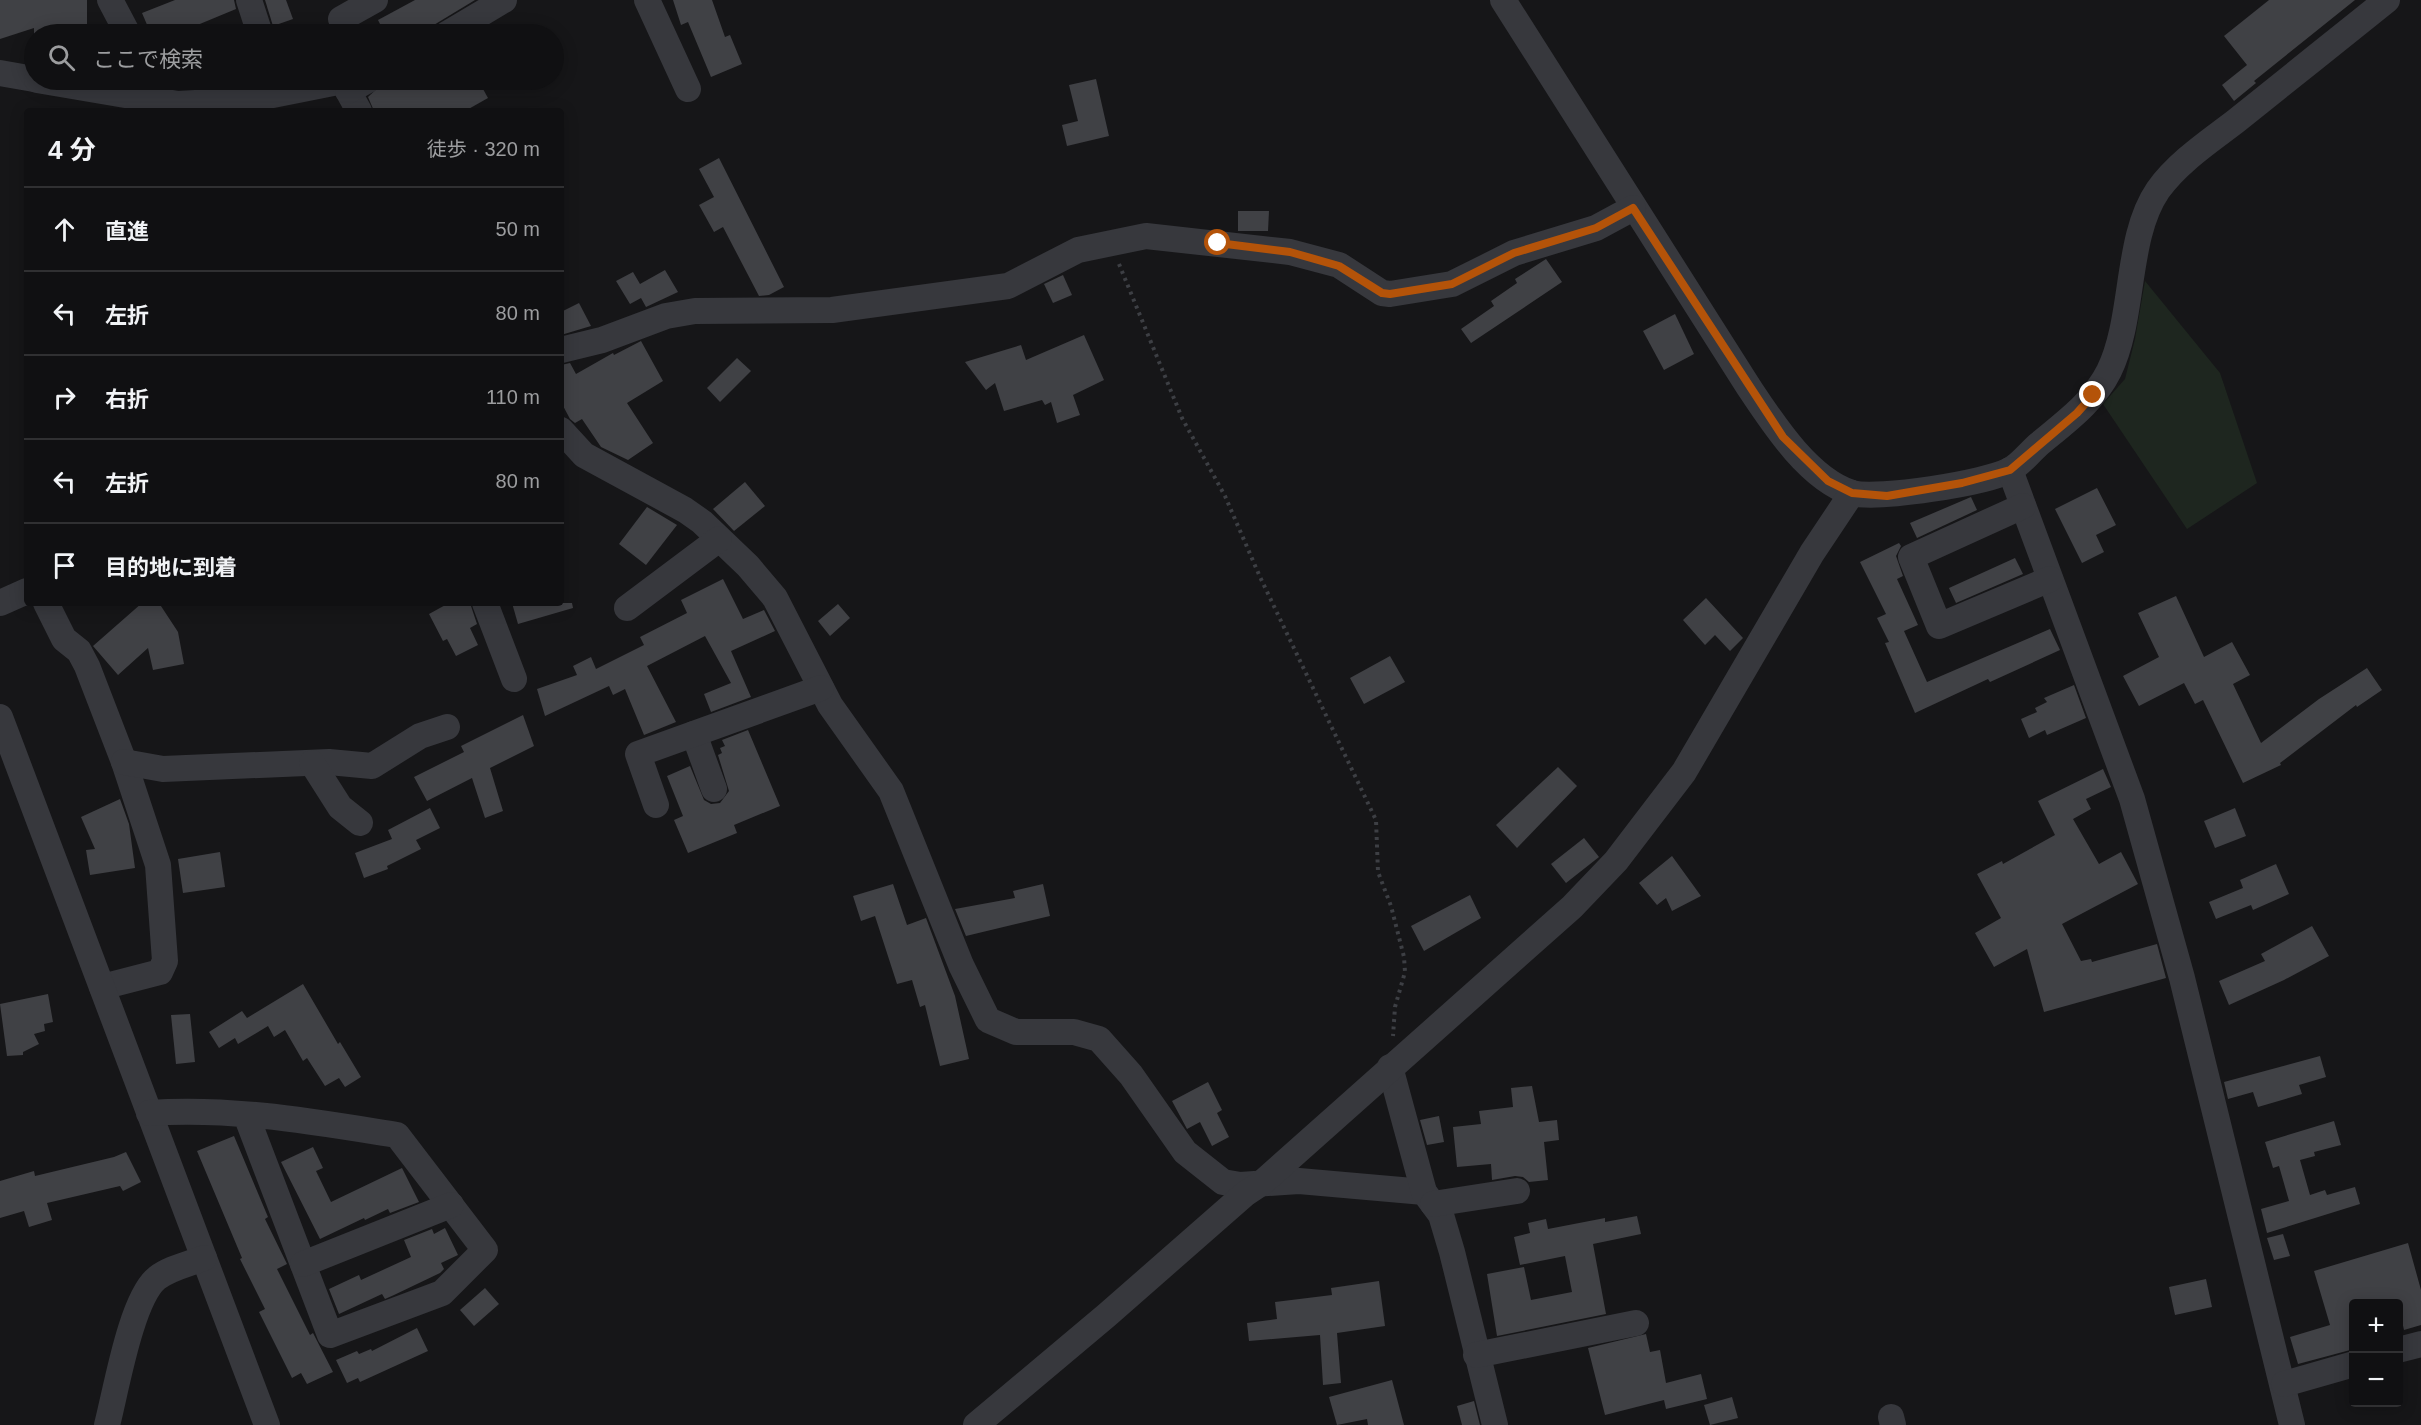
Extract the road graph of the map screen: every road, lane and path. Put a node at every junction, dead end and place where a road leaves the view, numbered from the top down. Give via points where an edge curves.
1 (110, 0) edge
2 (249, 0) edge
3 (375, 0) edge
4 (504, 0) edge
5 (647, 0) edge
6 (1503, 0) edge
7 (2387, 0) edge
8 (337, 18) edge
9 (123, 24) edge
10 (257, 24) edge
11 (464, 24) edge
12 (0, 73) edge
13 (24, 77) edge
14 (688, 89) dead end
15 (69, 90) edge
16 (156, 90) edge
17 (270, 90) edge
18 (102, 101) edge
19 (1633, 208) junction
20 (1111, 242) junction
21 (564, 349) edge
22 (564, 433) edge
23 (2010, 470) junction
24 (1852, 493) junction
25 (2023, 506) junction
26 (719, 539) junction
27 (2050, 579) junction
28 (24, 592) edge
29 (0, 603) edge
30 (48, 606) edge
31 (486, 606) edge
32 (627, 608) dead end
33 (514, 679) dead end
34 (821, 688) junction
35 (0, 717) edge
36 (447, 727) dead end
37 (694, 734) junction
38 (124, 762) junction
39 (312, 763) junction
40 (714, 789) dead end
41 (656, 805) dead end
42 (360, 823) dead end
43 (102, 987) junction
44 (1397, 1061) junction
45 (149, 1113) junction
46 (246, 1115) junction
47 (1263, 1182) junction
48 (1517, 1191) dead end
49 (1429, 1198) junction
50 (451, 1204) junction
51 (204, 1258) junction
52 (303, 1264) junction
53 (1636, 1323) dead end
54 (2421, 1344) edge
55 (2403, 1349) edge
56 (1476, 1354) junction
57 (2349, 1365) edge
58 (2284, 1384) junction
59 (107, 1425) edge
60 (267, 1425) edge
61 (976, 1425) edge
62 (1495, 1425) edge
63 (2292, 1425) edge

1 - 9 street
2 - 10 street
3 - 8 street
4 - 11 street
5 - 14 street
6 - 19 street
7 - 23 street via 2192,156 2159,189 2146,215 2109,371 2077,413
12 - 13 street
15 - 18 street
16 - 17 street via 178,104 248,100
16 - 18 street
19 - 20 street via 1596,228 1514,253 1452,284 1390,294 1339,266 1290,252 1146,236
19 - 24 street via 1783,437 1828,481
20 - 21 street via 1077,250 1008,286 832,310 695,310
20 - 44 path via 1182,418 1225,496 1376,820 1378,872 1404,957 1393,1024
22 - 26 street via 584,455 685,510
23 - 24 street via 1887,496
23 - 25 street
24 - 44 street via 1812,553 1683,772 1635,837 1572,907
25 - 27 street
25 - 27 street via 1911,557 1939,626
26 - 32 street
26 - 34 street via 775,598
27 - 58 street via 2132,799 2185,990
28 - 29 street
30 - 38 street via 64,639 79,651 87,666
31 - 33 street
34 - 37 street
34 - 47 street via 891,791 988,1020 1016,1032 1074,1032 1099,1039 1131,1075 1185,1152 1205,1171 1223,1182
35 - 43 street
36 - 39 street via 420,736 372,766
37 - 40 street
37 - 41 street via 638,754
38 - 39 street via 163,769
38 - 43 street via 158,865 165,961 160,972
39 - 42 street via 340,807
43 - 45 street
44 - 47 street
44 - 49 street
45 - 46 street via 196,1110
45 - 51 street
46 - 50 street via 397,1135
46 - 52 street
47 - 49 street via 1299,1181
47 - 61 street
48 - 49 street
49 - 56 street via 1441,1215
50 - 52 street
50 - 52 street via 485,1250 442,1293 330,1335
51 - 59 street via 170,1271 148,1288 138,1309
51 - 60 street
53 - 56 street
54 - 55 street
56 - 62 street
57 - 58 street
58 - 63 street

